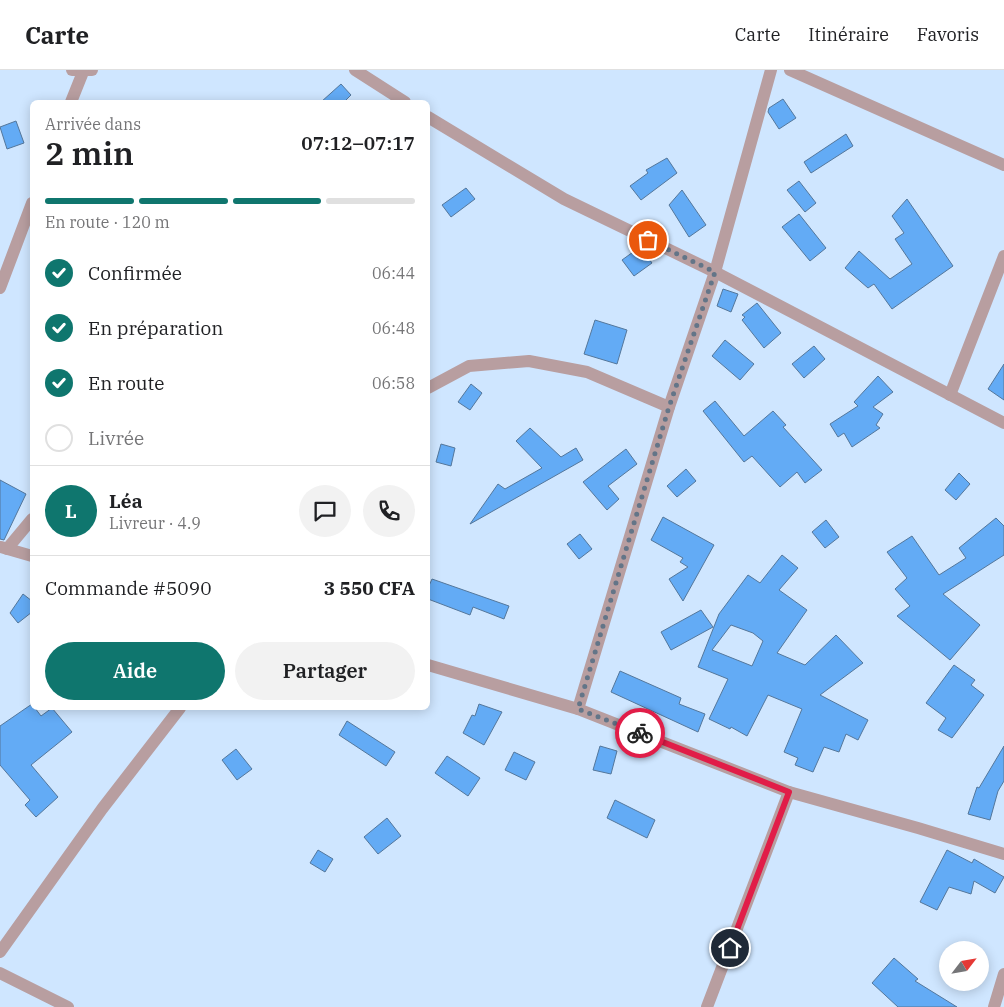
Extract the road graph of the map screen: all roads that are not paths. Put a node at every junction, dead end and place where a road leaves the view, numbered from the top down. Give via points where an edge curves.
1 (355, 70) edge
2 (771, 70) edge
3 (790, 70) edge
4 (82, 71) edge
5 (72, 100) edge
6 (402, 100) edge
7 (432, 120) edge
8 (1004, 165) edge
9 (30, 208) edge
10 (1004, 256) edge
11 (715, 272) junction
12 (0, 288) edge
13 (430, 387) edge
14 (950, 395) junction
15 (669, 407) junction
16 (1004, 423) edge
17 (30, 521) edge
18 (3, 548) edge
19 (30, 555) edge
20 (430, 666) edge
21 (578, 709) junction
22 (178, 710) edge
23 (789, 792) junction
24 (1004, 854) edge
25 (0, 952) edge
26 (0, 972) edge
27 (1004, 974) edge
28 (68, 1007) edge
29 (706, 1007) edge
30 (994, 1007) edge

1 - 6 street
2 - 11 street
3 - 8 street
4 - 5 street
7 - 11 street via 564,199
9 - 12 street
10 - 14 street
11 - 14 street
11 - 15 street
13 - 15 street via 469,366 530,360 586,372
14 - 16 street
15 - 21 street
17 - 18 street
18 - 19 street
20 - 21 street
21 - 23 street
22 - 25 street via 102,809
23 - 24 street
23 - 29 street
26 - 28 street
27 - 30 street

